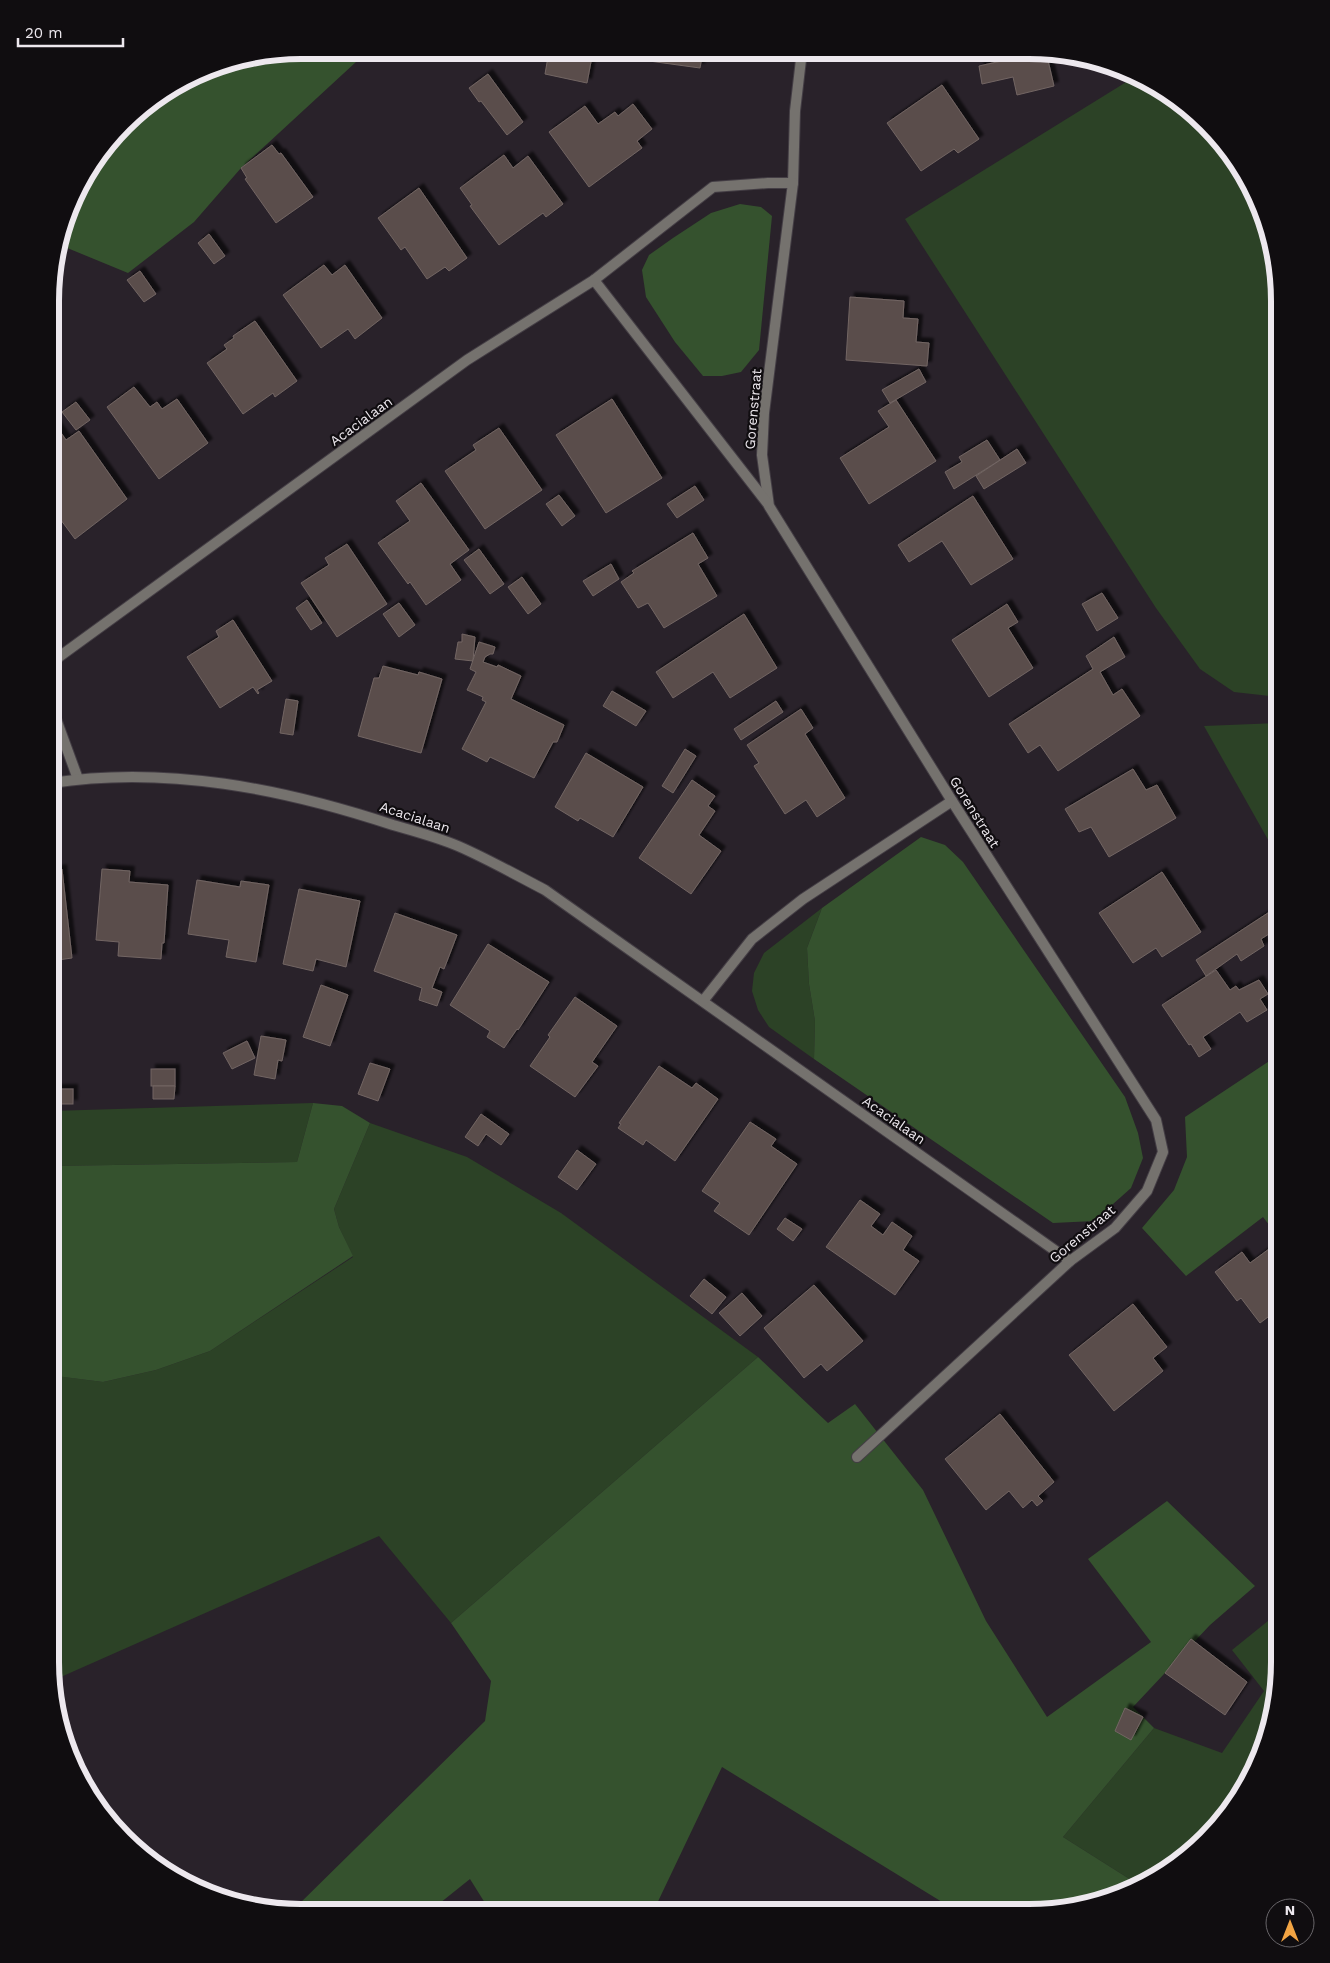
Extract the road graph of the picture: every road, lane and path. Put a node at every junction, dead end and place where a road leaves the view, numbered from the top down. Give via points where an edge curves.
1 (801, 59) edge
2 (794, 183) junction
3 (594, 280) junction
4 (769, 506) junction
5 (59, 657) edge
6 (59, 727) edge
7 (78, 779) junction
8 (59, 782) edge
9 (952, 801) junction
10 (702, 1001) junction
11 (1070, 1261) junction
12 (857, 1458) dead end

1 - 2 street, Gorenstraat via 794,111
2 - 3 street, Acacialaan via 713,188
2 - 4 street, Gorenstraat via 764,413 762,455
3 - 4 street
3 - 5 street, Acacialaan via 468,360
4 - 9 street, Gorenstraat
6 - 7 street
7 - 8 street, Acacialaan
7 - 10 street, Acacialaan via 118,776 187,779 261,790 349,810 457,845 546,890
9 - 10 street via 803,899 752,939
9 - 11 street, Gorenstraat via 1156,1120 1163,1152 1147,1191 1115,1228
10 - 11 street, Acacialaan
11 - 12 street, Gorenstraat

